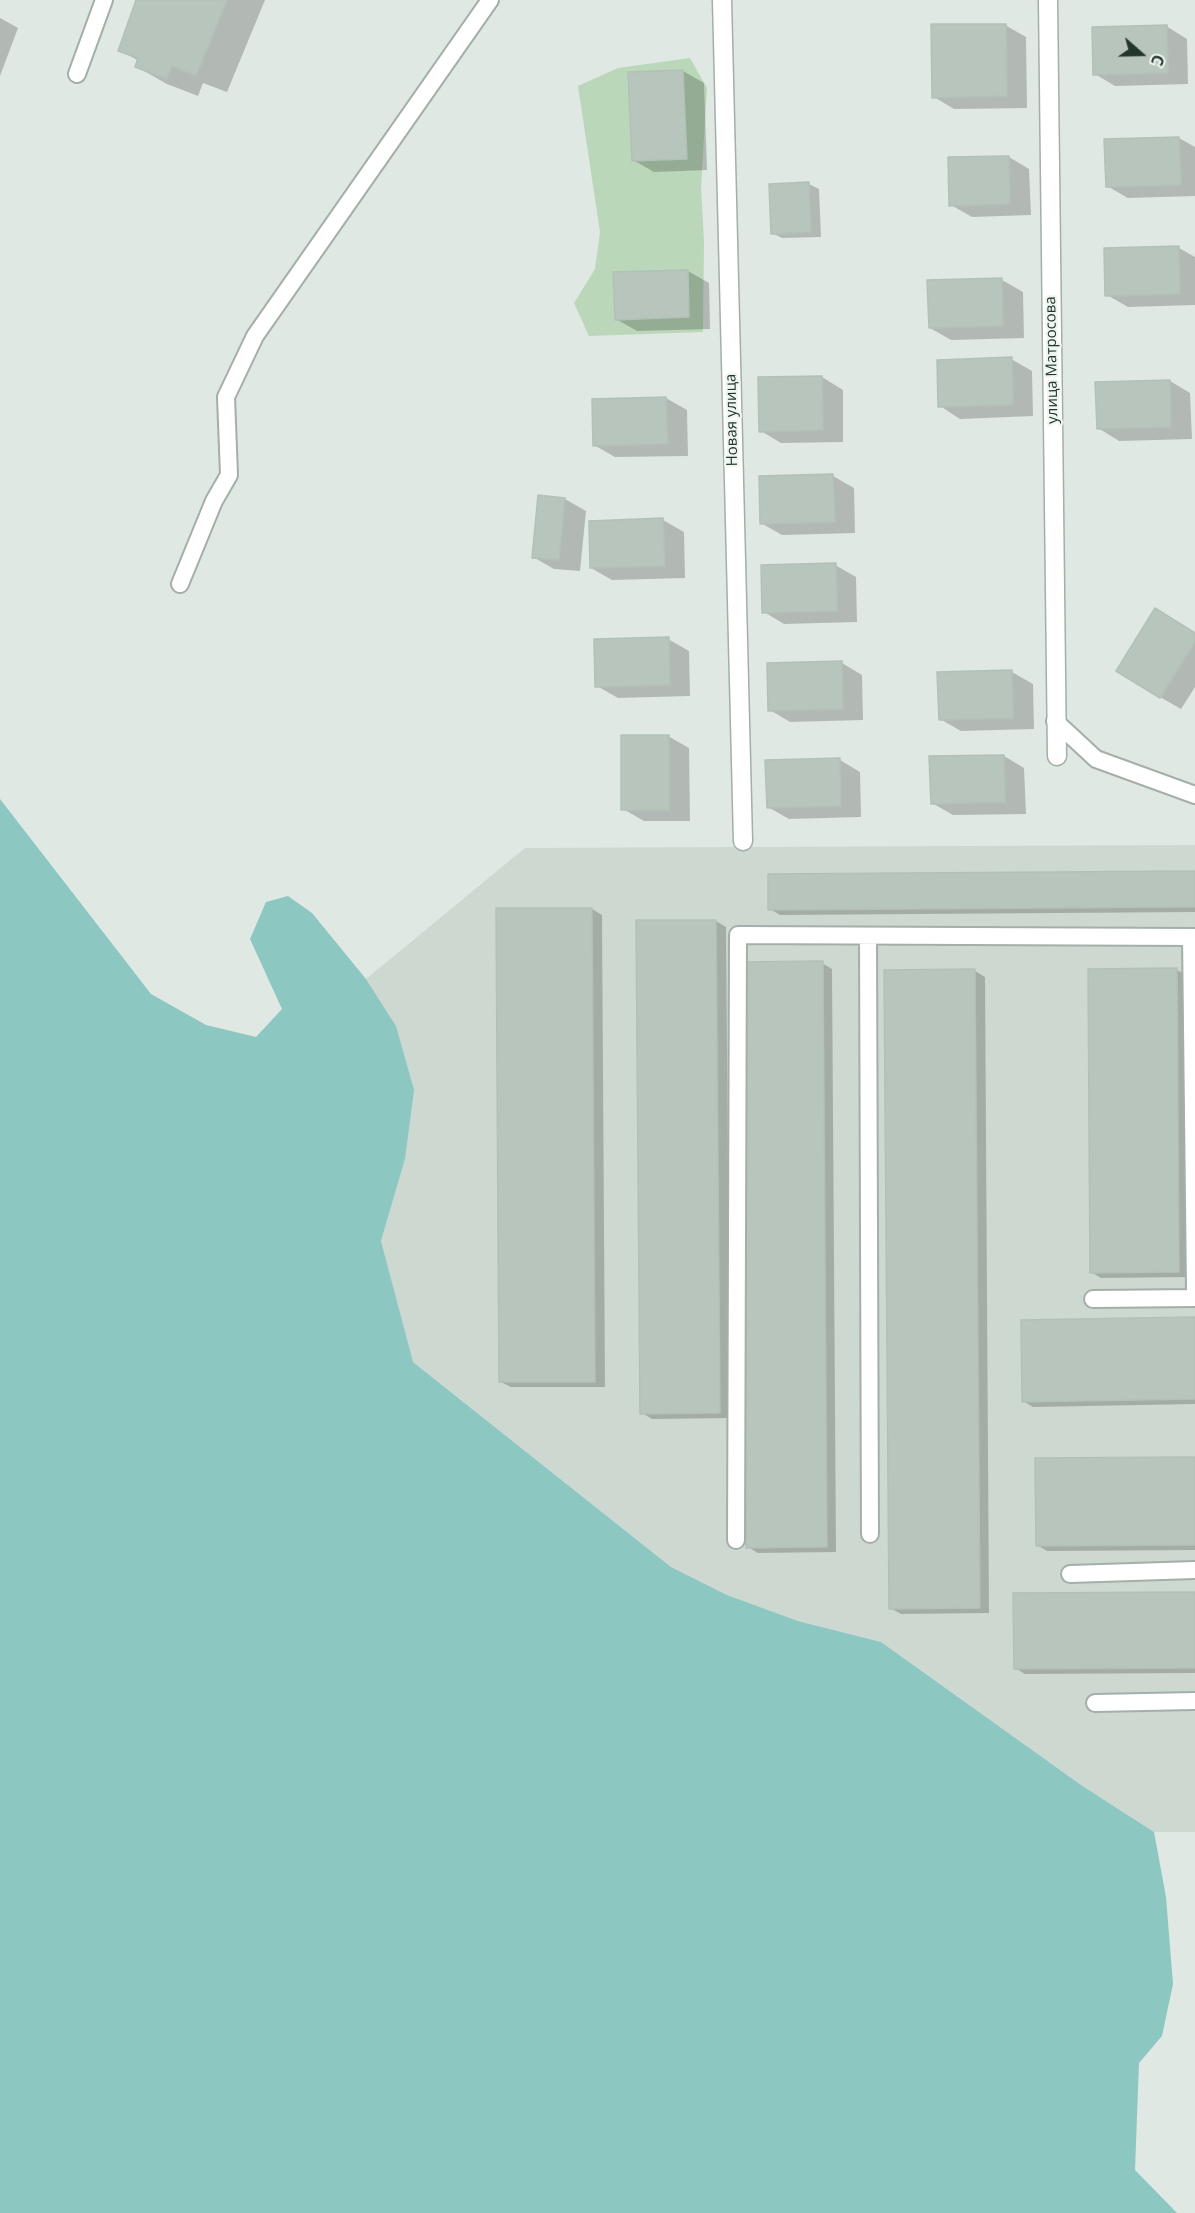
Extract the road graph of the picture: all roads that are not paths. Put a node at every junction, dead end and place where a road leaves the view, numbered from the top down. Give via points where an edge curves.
1 (104, 0) edge
2 (489, 0) edge
3 (722, 0) edge
4 (1048, 0) edge
5 (77, 74) dead end
6 (180, 584) dead end
7 (1055, 721) junction
8 (1057, 756) dead end
9 (1195, 795) edge
10 (743, 841) dead end
11 (868, 936) junction
12 (1193, 937) edge
13 (1195, 1291) edge
14 (1195, 1298) edge
15 (1093, 1299) dead end
16 (870, 1534) dead end
17 (736, 1540) dead end
18 (1195, 1570) edge
19 (1070, 1574) dead end
20 (1195, 1701) edge
21 (1095, 1703) dead end

1 - 5 lane
2 - 6 lane via 255,336 226,398 229,475 214,501
3 - 10 street, Новая улица
4 - 7 street, улица Матросова
7 - 8 street, улица Матросова
7 - 9 lane via 1096,759
11 - 12 lane
11 - 16 lane
11 - 17 lane via 738,935
12 - 13 lane
14 - 15 lane
18 - 19 lane
20 - 21 lane

